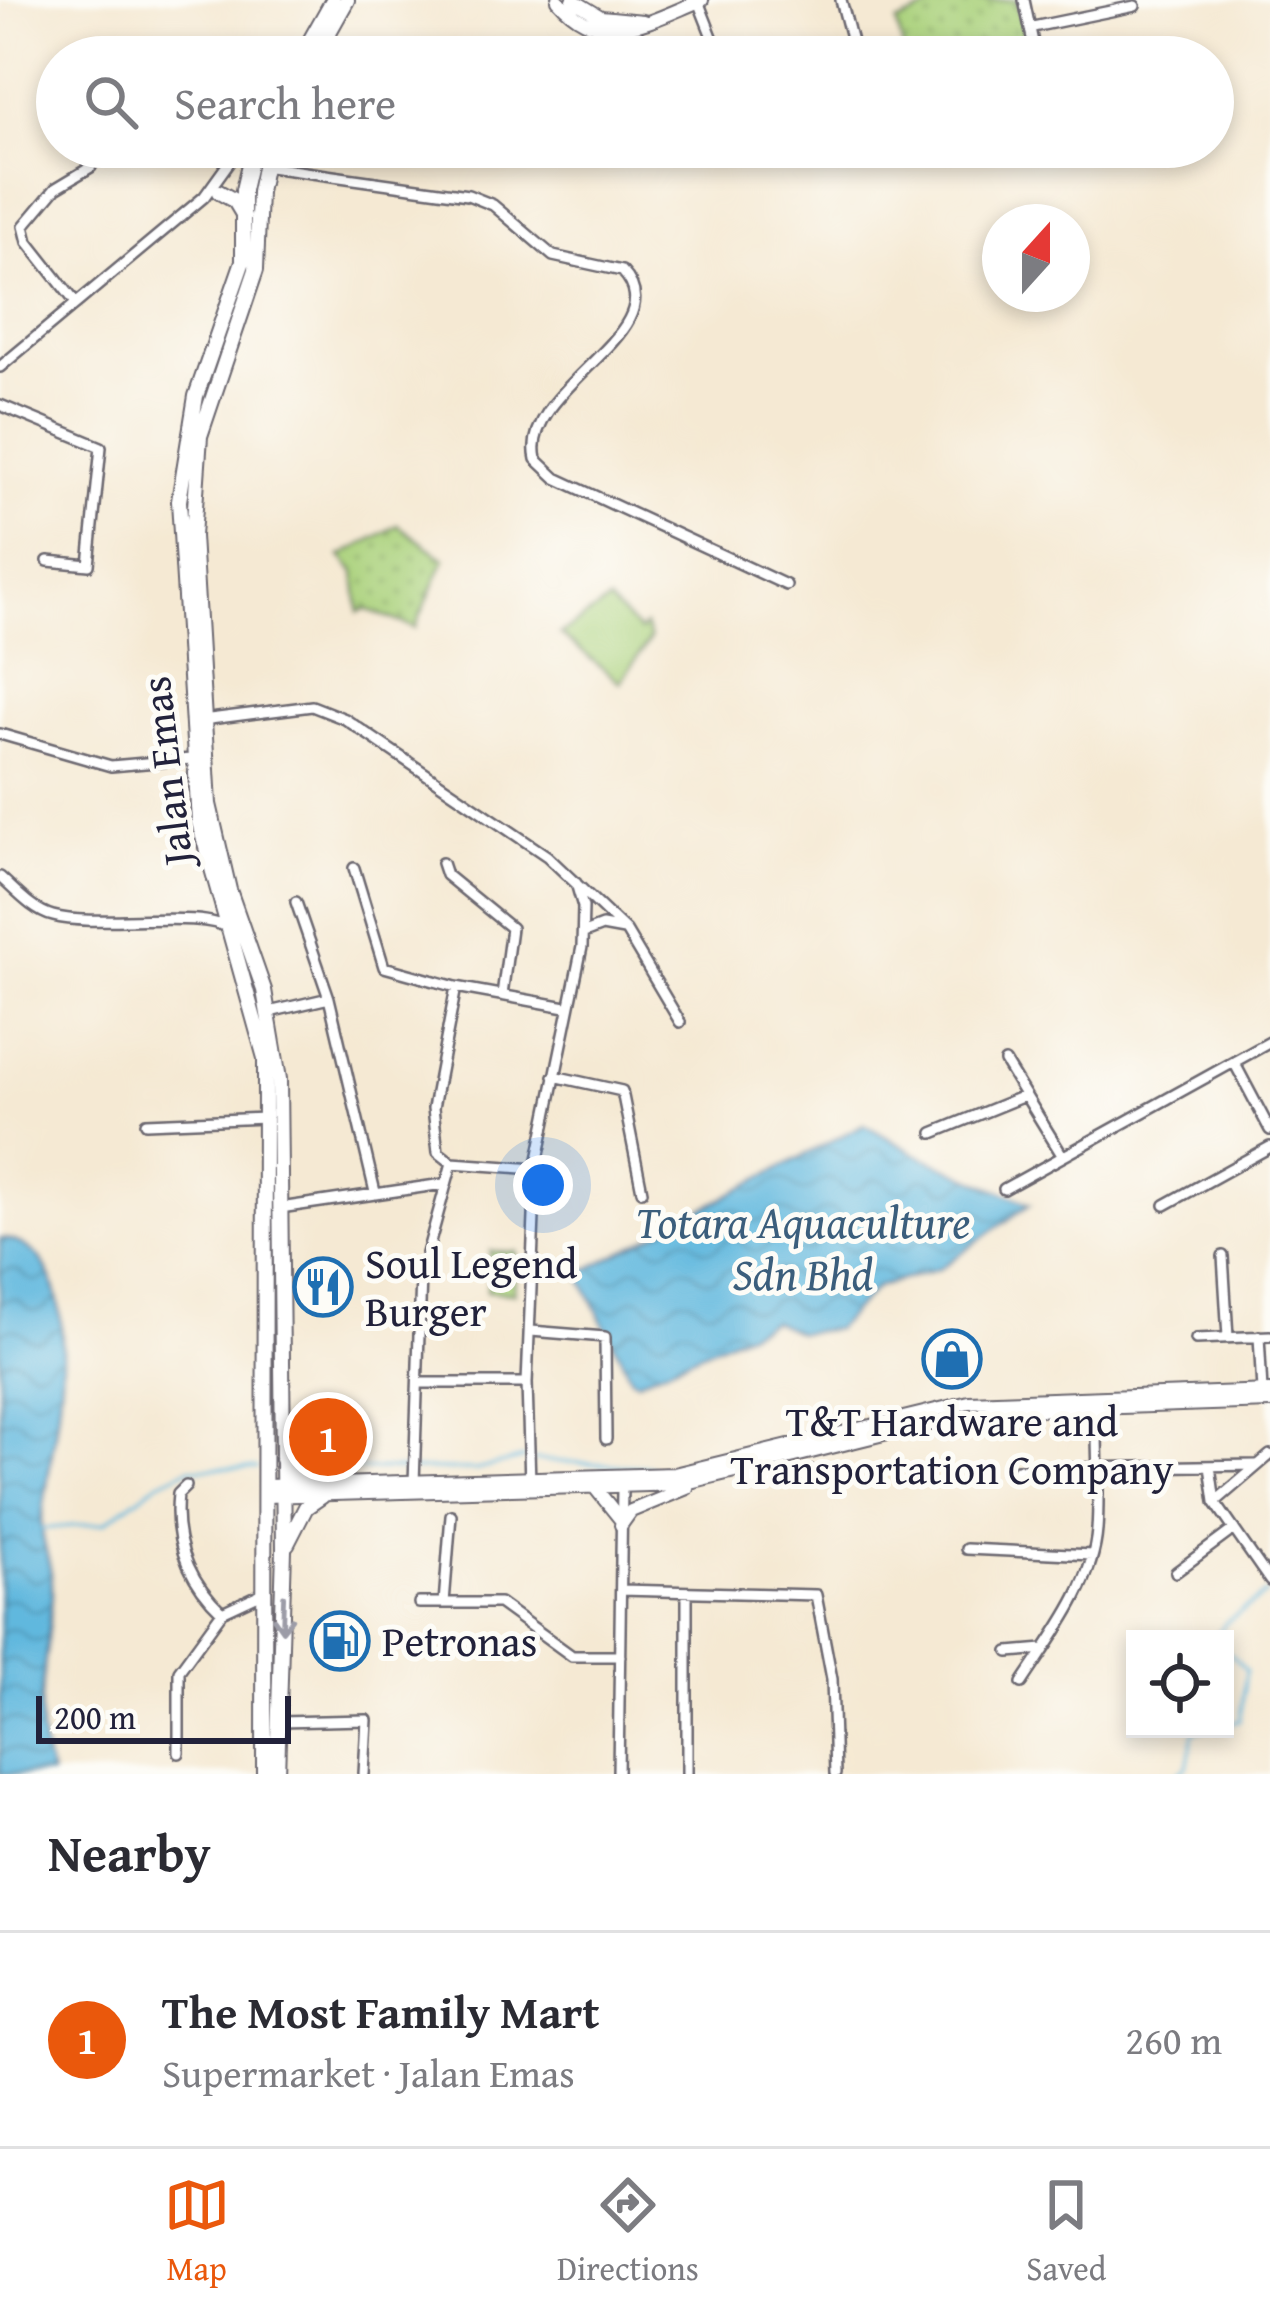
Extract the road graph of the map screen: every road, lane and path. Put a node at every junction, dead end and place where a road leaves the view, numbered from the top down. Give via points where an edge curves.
1 (333, 0) edge
2 (347, 0) edge
3 (558, 0) edge
4 (573, 0) edge
5 (841, 0) edge
6 (1024, 0) edge
7 (700, 1) edge
8 (1135, 6) dead end
9 (650, 21) junction
10 (1033, 27) junction
11 (313, 36) edge
12 (327, 36) edge
13 (712, 36) edge
14 (850, 36) edge
15 (1034, 36) edge
16 (89, 168) edge
17 (227, 168) edge
18 (248, 168) edge
19 (261, 168) edge
20 (262, 168) edge
21 (276, 168) edge
22 (243, 190) junction
23 (211, 194) junction
24 (244, 216) junction
25 (76, 303) junction
26 (0, 367) edge
27 (0, 405) edge
28 (48, 561) dead end
29 (786, 585) dead end
30 (202, 720) junction
31 (0, 734) edge
32 (191, 759) junction
33 (442, 863) dead end
34 (354, 868) dead end
35 (0, 877) edge
36 (576, 883) junction
37 (217, 895) junction
38 (296, 902) dead end
39 (201, 916) junction
40 (229, 929) junction
41 (626, 931) junction
42 (584, 933) junction
43 (455, 987) junction
44 (502, 994) junction
45 (329, 998) junction
46 (566, 1007) junction
47 (269, 1012) junction
48 (680, 1022) dead end
49 (1270, 1042) edge
50 (1005, 1062) dead end
51 (1234, 1062) junction
52 (554, 1076) junction
53 (1024, 1096) junction
54 (267, 1118) junction
55 (146, 1123) dead end
56 (1270, 1130) edge
57 (934, 1133) dead end
58 (1270, 1147) edge
59 (1062, 1155) junction
60 (452, 1163) junction
61 (536, 1169) junction
62 (443, 1184) junction
63 (1004, 1189) dead end
64 (641, 1191) dead end
65 (374, 1192) junction
66 (1165, 1205) dead end
67 (280, 1208) junction
68 (1223, 1256) dead end
69 (531, 1331) junction
70 (1264, 1336) edge
71 (1228, 1337) junction
72 (1196, 1339) dead end
73 (418, 1383) junction
74 (527, 1383) junction
75 (1267, 1395) edge
76 (1096, 1406) junction
77 (606, 1438) dead end
78 (1270, 1455) edge
79 (1256, 1465) junction
80 (1096, 1466) junction
81 (1210, 1466) junction
82 (1017, 1469) dead end
83 (749, 1470) junction
84 (811, 1471) dead end
85 (277, 1476) junction
86 (529, 1478) junction
87 (622, 1480) junction
88 (705, 1481) junction
89 (414, 1483) junction
90 (185, 1486) dead end
91 (596, 1489) junction
92 (318, 1491) junction
93 (1215, 1502) junction
94 (451, 1515) dead end
95 (621, 1522) junction
96 (1234, 1529) junction
97 (966, 1549) dead end
98 (284, 1550) junction
99 (1092, 1555) junction
100 (1176, 1571) dead end
101 (1270, 1581) edge
102 (621, 1590) junction
103 (687, 1594) junction
104 (265, 1598) junction
105 (444, 1603) junction
106 (419, 1604) dead end
107 (222, 1612) junction
108 (1044, 1649) junction
109 (1009, 1652) dead end
110 (620, 1656) junction
111 (1022, 1683) dead end
112 (279, 1722) junction
113 (178, 1753) dead end
114 (264, 1774) edge
115 (277, 1774) edge
116 (364, 1774) edge
117 (618, 1774) edge
118 (687, 1774) edge
119 (836, 1774) edge

1 - 11 main road
2 - 12 main road
3 - 9 street via 601,30
4 - 9 street via 601,17
5 - 14 street
6 - 10 street
7 - 9 street
7 - 13 street
8 - 10 street
10 - 15 street
16 - 25 street via 56,188 24,226
17 - 23 street
18 - 22 main road, Jalan Emas
19 - 22 main road
20 - 30 main road, Jalan Emas via 256,270 211,391 194,484
21 - 29 street via 468,195 493,205 542,250 622,271 632,289 630,320 548,410 536,430 536,459 556,478
22 - 23 street
22 - 24 main road, Jalan Emas
23 - 24 main road via 235,201
23 - 25 street
24 - 32 main road, Jalan Emas via 239,277 182,461
25 - 26 street
27 - 28 street via 101,447 88,569
30 - 36 street via 312,706 334,712
30 - 47 main road, Jalan Emas via 219,856
31 - 32 street via 111,766
32 - 37 main road, Jalan Emas
33 - 44 street via 446,875 512,928
34 - 43 street via 384,967
35 - 39 street via 49,916 120,924
36 - 41 street
36 - 42 street
37 - 39 street
37 - 40 main road, Jalan Emas
38 - 45 street
39 - 40 street
40 - 54 main road, Jalan Emas via 257,1016
41 - 42 street via 602,926
41 - 48 street
42 - 46 street
43 - 44 street
43 - 60 street via 433,1108 438,1152
44 - 46 street
45 - 47 street
45 - 65 street
46 - 52 street
47 - 67 main road, Jalan Emas via 279,1079
49 - 51 street
50 - 53 street
51 - 56 street
51 - 59 street
52 - 61 street
52 - 64 street via 622,1091
53 - 57 street
53 - 59 street
54 - 55 street
54 - 85 main road, Jalan Emas
58 - 66 street
59 - 63 street
60 - 61 street
60 - 62 street
61 - 69 street
62 - 65 street
62 - 73 street via 421,1275
65 - 67 street
67 - 85 main road, Jalan Emas
68 - 71 street
69 - 74 street
69 - 77 street via 604,1337
70 - 71 street
70 - 75 street
71 - 72 street
73 - 74 street
73 - 89 street
74 - 86 street
75 - 76 street
75 - 87 street via 970,1402 718,1466
76 - 80 street
76 - 83 street via 965,1416
78 - 79 street
79 - 81 street
79 - 93 street
80 - 81 street
80 - 82 street
80 - 99 street
81 - 93 street
83 - 84 street via 762,1486
83 - 88 street
85 - 92 main road
85 - 92 street
85 - 98 main road
85 - 104 main road
86 - 87 street
86 - 89 street
86 - 91 street
86 - 92 street
87 - 88 street
87 - 91 street
87 - 95 street
88 - 95 street
89 - 92 street
90 - 107 street via 177,1536 196,1584
91 - 95 street
92 - 98 main road
93 - 96 street
94 - 105 street
95 - 102 street
96 - 100 street
96 - 101 street
97 - 99 street
98 -> 112 main road
99 - 108 street
102 - 103 street
102 - 110 street
103 - 118 street
103 - 119 street via 815,1595 832,1679
104 - 107 street
104 - 114 main road
105 - 106 street
105 - 110 street via 499,1603 572,1656
107 - 113 street via 179,1671
108 - 109 street
108 - 111 street
110 - 117 street
112 - 115 main road
112 - 116 street via 367,1720

